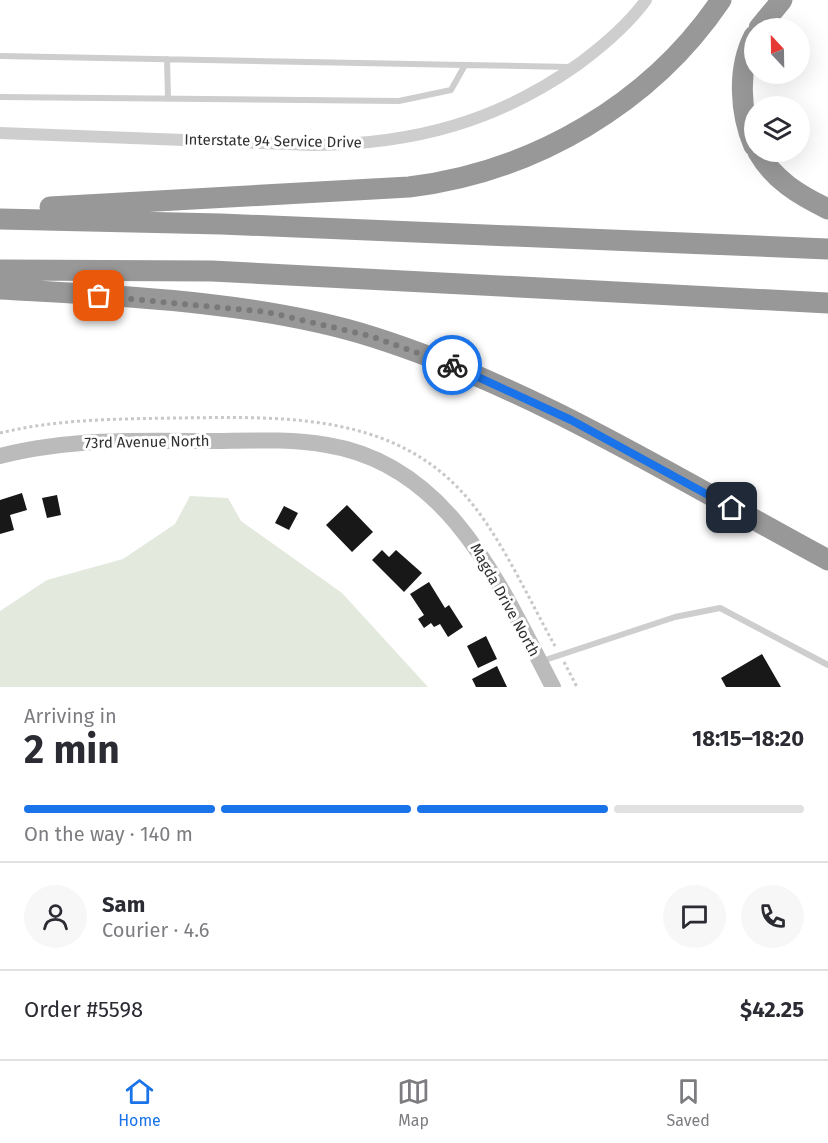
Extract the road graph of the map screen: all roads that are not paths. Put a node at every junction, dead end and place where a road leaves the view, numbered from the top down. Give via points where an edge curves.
1 (646, 0) edge
2 (721, 0) edge
3 (782, 0) edge
4 (767, 18) edge
5 (0, 56) edge
6 (167, 59) junction
7 (465, 65) junction
8 (574, 67) junction
9 (744, 82) edge
10 (0, 97) edge
11 (168, 99) junction
12 (744, 100) edge
13 (0, 133) edge
14 (765, 162) edge
15 (828, 209) edge
16 (0, 210) edge
17 (0, 219) edge
18 (828, 249) edge
19 (0, 270) edge
20 (0, 290) edge
21 (828, 303) edge
22 (295, 442) joint
23 (0, 456) edge
24 (828, 560) edge
25 (540, 662) junction
26 (828, 665) edge
27 (553, 687) edge

1 - 8 street, Interstate 94 Service Drive via 635,15
2 - 16 highway via 674,59 633,95 573,133 492,169 437,184 409,187
3 - 4 highway
5 - 6 lane
6 - 7 lane
6 - 11 lane
7 - 8 lane
7 - 11 lane via 451,90 399,100
8 - 13 street, Interstate 94 Service Drive via 512,104 464,123 416,137 365,144
9 - 12 highway
10 - 11 lane
14 - 15 highway via 788,186
17 - 18 highway via 221,224
19 - 21 highway via 212,271
20 - 24 highway via 267,312 370,336 506,388
22 - 23 street, 73rd Avenue North via 135,440 69,444
22 - 25 street, Magda Drive North via 357,452 382,462 425,489 465,530
25 - 26 lane via 675,617 720,608
25 - 27 street, Magda Drive North

